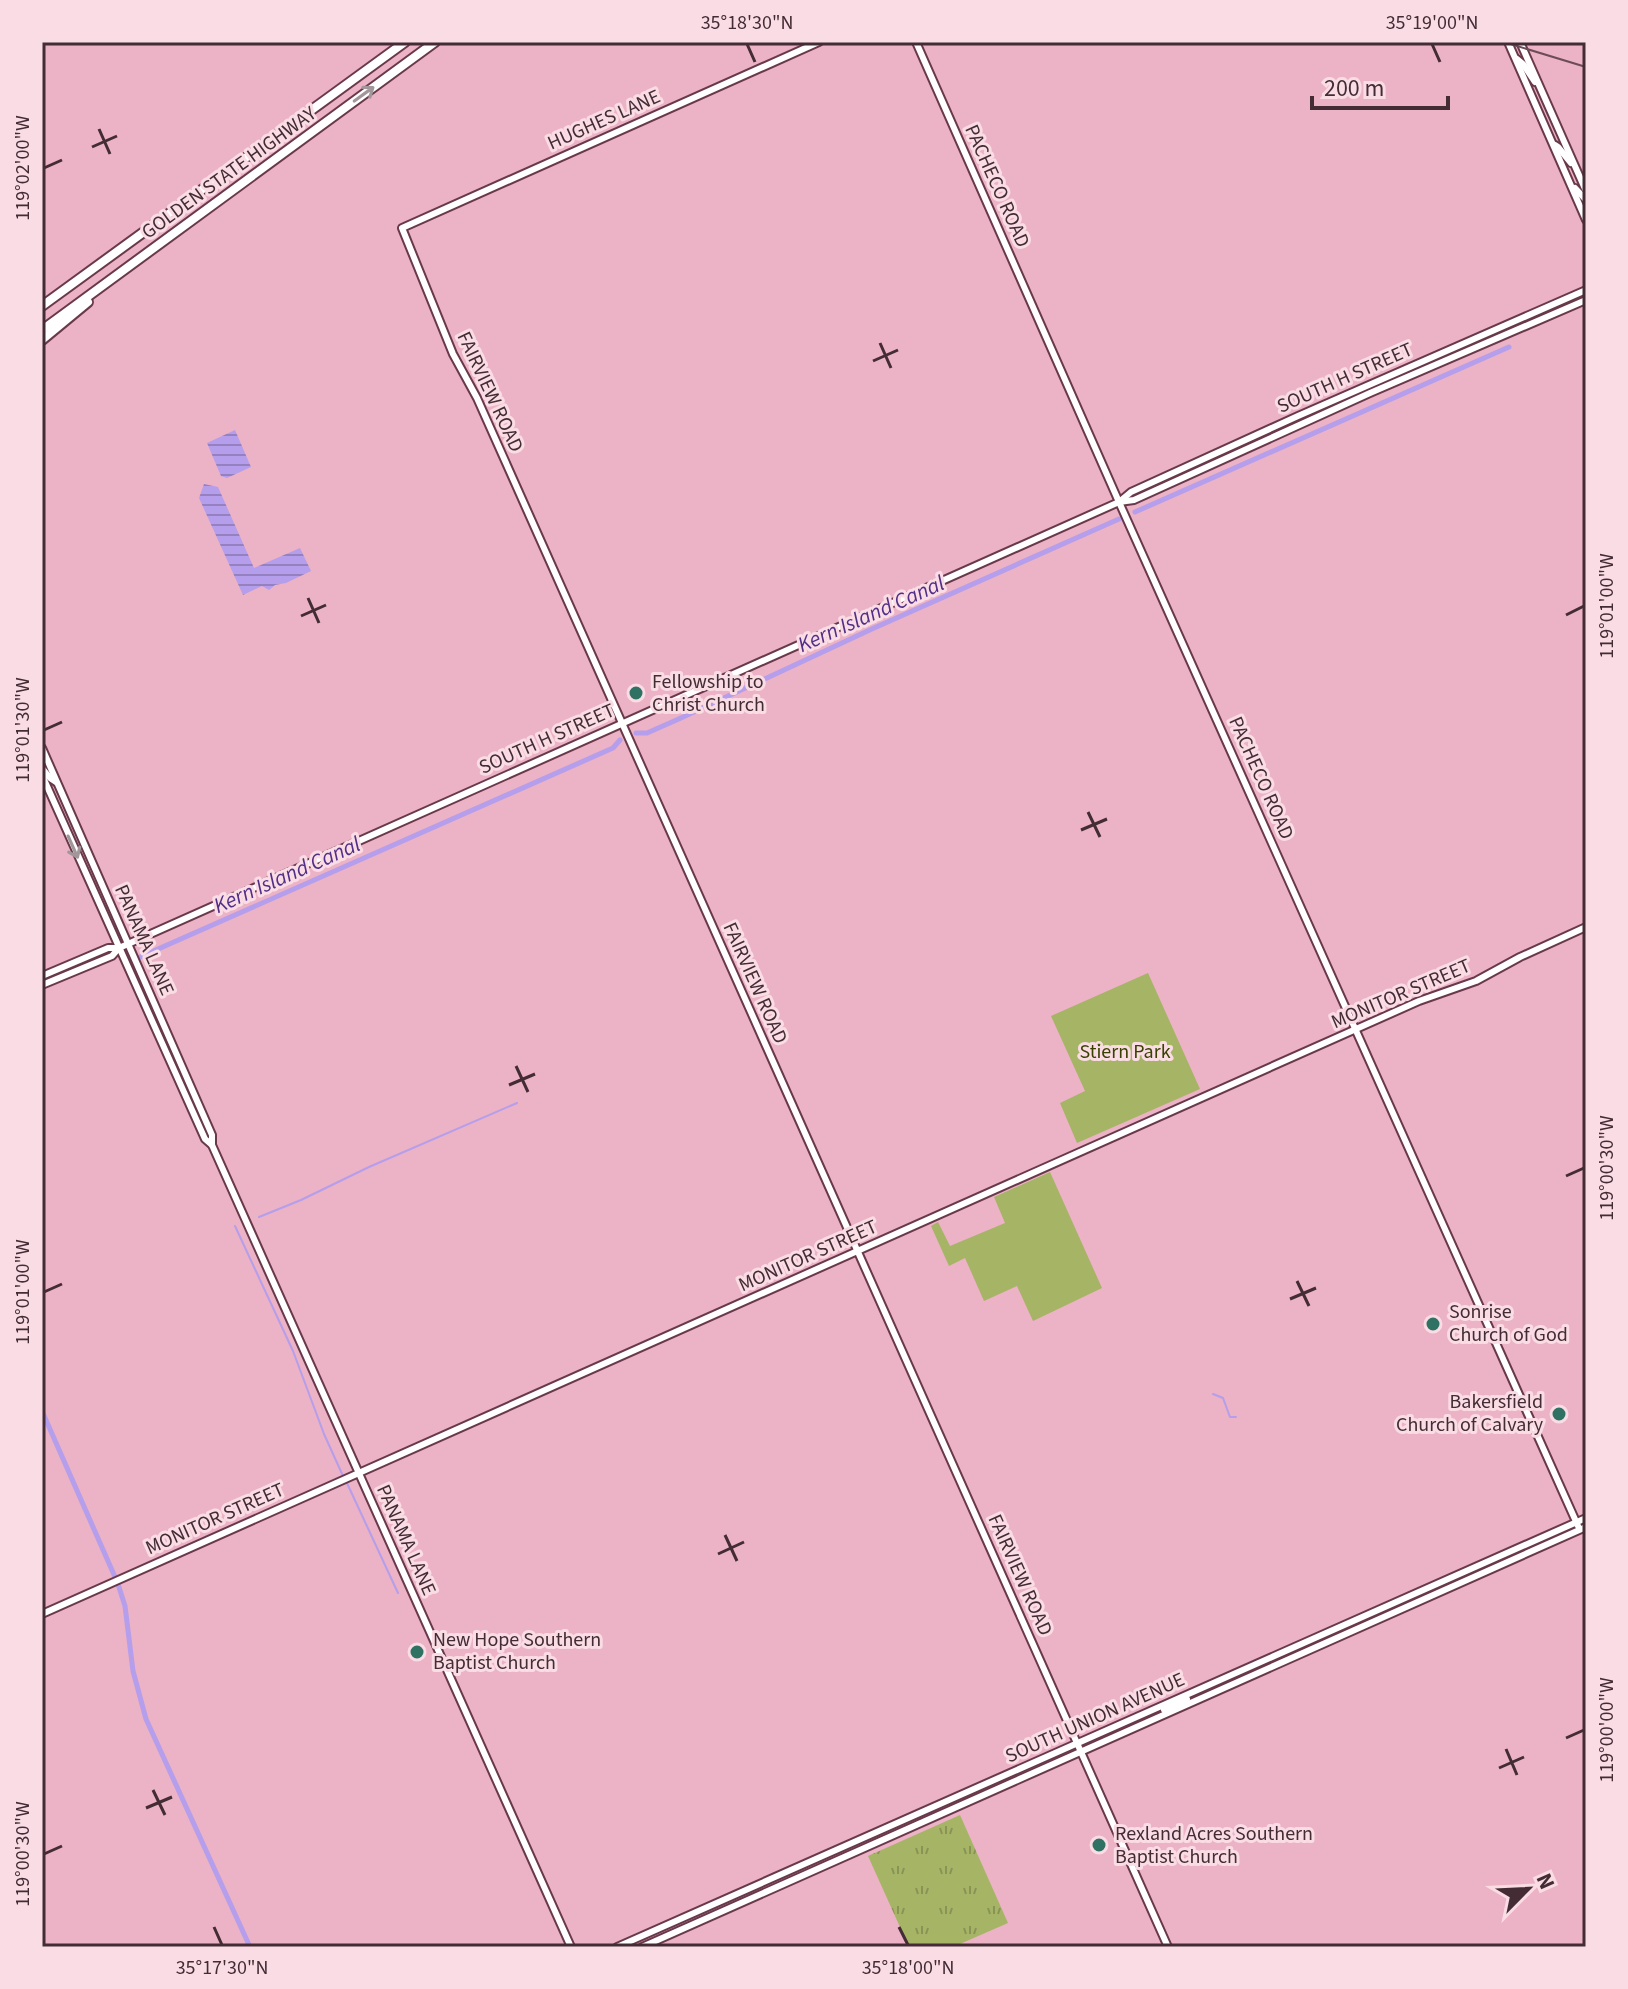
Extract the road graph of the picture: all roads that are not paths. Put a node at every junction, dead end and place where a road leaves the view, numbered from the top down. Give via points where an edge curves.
1 (405, 42) edge
2 (435, 42) edge
3 (819, 42) edge
4 (916, 42) edge
5 (1508, 42) edge
6 (1520, 42) edge
7 (1515, 59) junction
8 (1545, 98) junction
9 (1535, 103) junction
10 (1564, 142) junction
11 (1554, 145) junction
12 (1578, 173) junction
13 (1568, 178) junction
14 (1586, 191) edge
15 (1586, 200) edge
16 (1586, 220) edge
17 (402, 228) joint
18 (98, 289) junction
19 (1586, 290) edge
20 (1586, 300) edge
21 (42, 303) edge
22 (1530, 315) junction
23 (42, 330) edge
24 (1501, 337) junction
25 (42, 340) edge
26 (1298, 416) junction
27 (1264, 441) junction
28 (1209, 456) junction
29 (1178, 480) junction
30 (1119, 502) junction
31 (621, 723) junction
32 (42, 748) edge
33 (42, 768) edge
34 (42, 775) edge
35 (56, 782) junction
36 (53, 801) junction
37 (71, 815) junction
38 (1586, 927) edge
39 (128, 944) junction
40 (119, 948) junction
41 (45, 979) edge
42 (1356, 1029) junction
43 (212, 1145) junction
44 (857, 1251) junction
45 (359, 1473) junction
46 (1586, 1518) edge
47 (1580, 1525) edge
48 (1504, 1554) junction
49 (1456, 1576) junction
50 (1457, 1584) junction
51 (1409, 1606) junction
52 (42, 1614) edge
53 (1314, 1639) junction
54 (1268, 1668) junction
55 (1197, 1691) junction
56 (1148, 1722) junction
57 (1078, 1744) junction
58 (1081, 1751) junction
59 (881, 1831) junction
60 (836, 1852) junction
61 (849, 1854) junction
62 (797, 1878) junction
63 (621, 1946) edge
64 (571, 1947) edge
65 (642, 1947) edge
66 (1168, 1947) edge

1 - 21 highway, GOLDEN STATE HIGHWAY
18 -> 2 highway, GOLDEN STATE HIGHWAY
3 - 17 street, HUGHES LANE
4 - 30 street, PACHECO ROAD
5 - 7 street
6 - 8 street
7 - 8 street
7 - 9 street
8 - 10 street
9 - 10 street
9 - 11 street
10 - 12 street
11 - 12 street
11 - 13 street
12 - 14 street
13 - 15 street
13 - 16 street
17 - 31 street, FAIRVIEW ROAD via 453,354
18 - 23 highway, GOLDEN STATE HIGHWAY
18 - 25 highway
19 - 22 street, SOUTH H STREET
20 - 24 street, SOUTH H STREET
22 - 24 street
22 - 26 street, SOUTH H STREET
24 - 27 street, SOUTH H STREET
26 - 27 street via 1294,424
26 - 28 street, SOUTH H STREET
27 - 29 street, SOUTH H STREET
28 - 29 street
28 - 30 street, SOUTH H STREET
29 - 30 street, SOUTH H STREET
30 - 31 street, SOUTH H STREET
30 - 42 street, PACHECO ROAD
31 - 39 street, SOUTH H STREET
31 - 44 street, FAIRVIEW ROAD
32 - 35 street, PANAMA LANE
33 - 35 street
34 - 36 street, PANAMA LANE
35 - 37 street, PANAMA LANE
36 - 37 street
36 -> 40 street, PANAMA LANE
37 - 39 street, PANAMA LANE
38 - 42 street, MONITOR STREET via 1476,981
39 - 40 street, SOUTH H STREET
39 - 43 street, PANAMA LANE
40 - 41 street, SOUTH H STREET via 74,962
40 - 41 street, SOUTH H STREET via 112,956
40 - 43 street, PANAMA LANE
42 - 44 street, MONITOR STREET
42 - 47 street, PACHECO ROAD
43 - 45 street, PANAMA LANE
44 - 45 street, MONITOR STREET
44 - 57 street, FAIRVIEW ROAD
45 - 52 street, MONITOR STREET
45 - 64 street, PANAMA LANE
46 - 47 street, SOUTH UNION AVENUE
47 - 48 street, SOUTH UNION AVENUE
47 - 50 street, SOUTH UNION AVENUE
48 - 49 street, SOUTH UNION AVENUE
48 - 50 street
49 - 51 street
49 - 53 street, SOUTH UNION AVENUE
50 - 51 street, SOUTH UNION AVENUE
51 - 54 street, SOUTH UNION AVENUE
53 - 54 street
53 - 55 street, SOUTH UNION AVENUE
54 - 56 street, SOUTH UNION AVENUE
55 - 56 street
55 - 57 street, SOUTH UNION AVENUE
56 - 58 street, SOUTH UNION AVENUE
57 - 58 street, FAIRVIEW ROAD
57 - 59 street, SOUTH UNION AVENUE
58 - 61 street, SOUTH UNION AVENUE
58 - 66 street, FAIRVIEW ROAD
59 - 60 street, SOUTH UNION AVENUE
59 - 61 street
60 - 62 street
60 - 63 street, SOUTH UNION AVENUE
61 - 62 street, SOUTH UNION AVENUE
62 - 65 street, SOUTH UNION AVENUE

